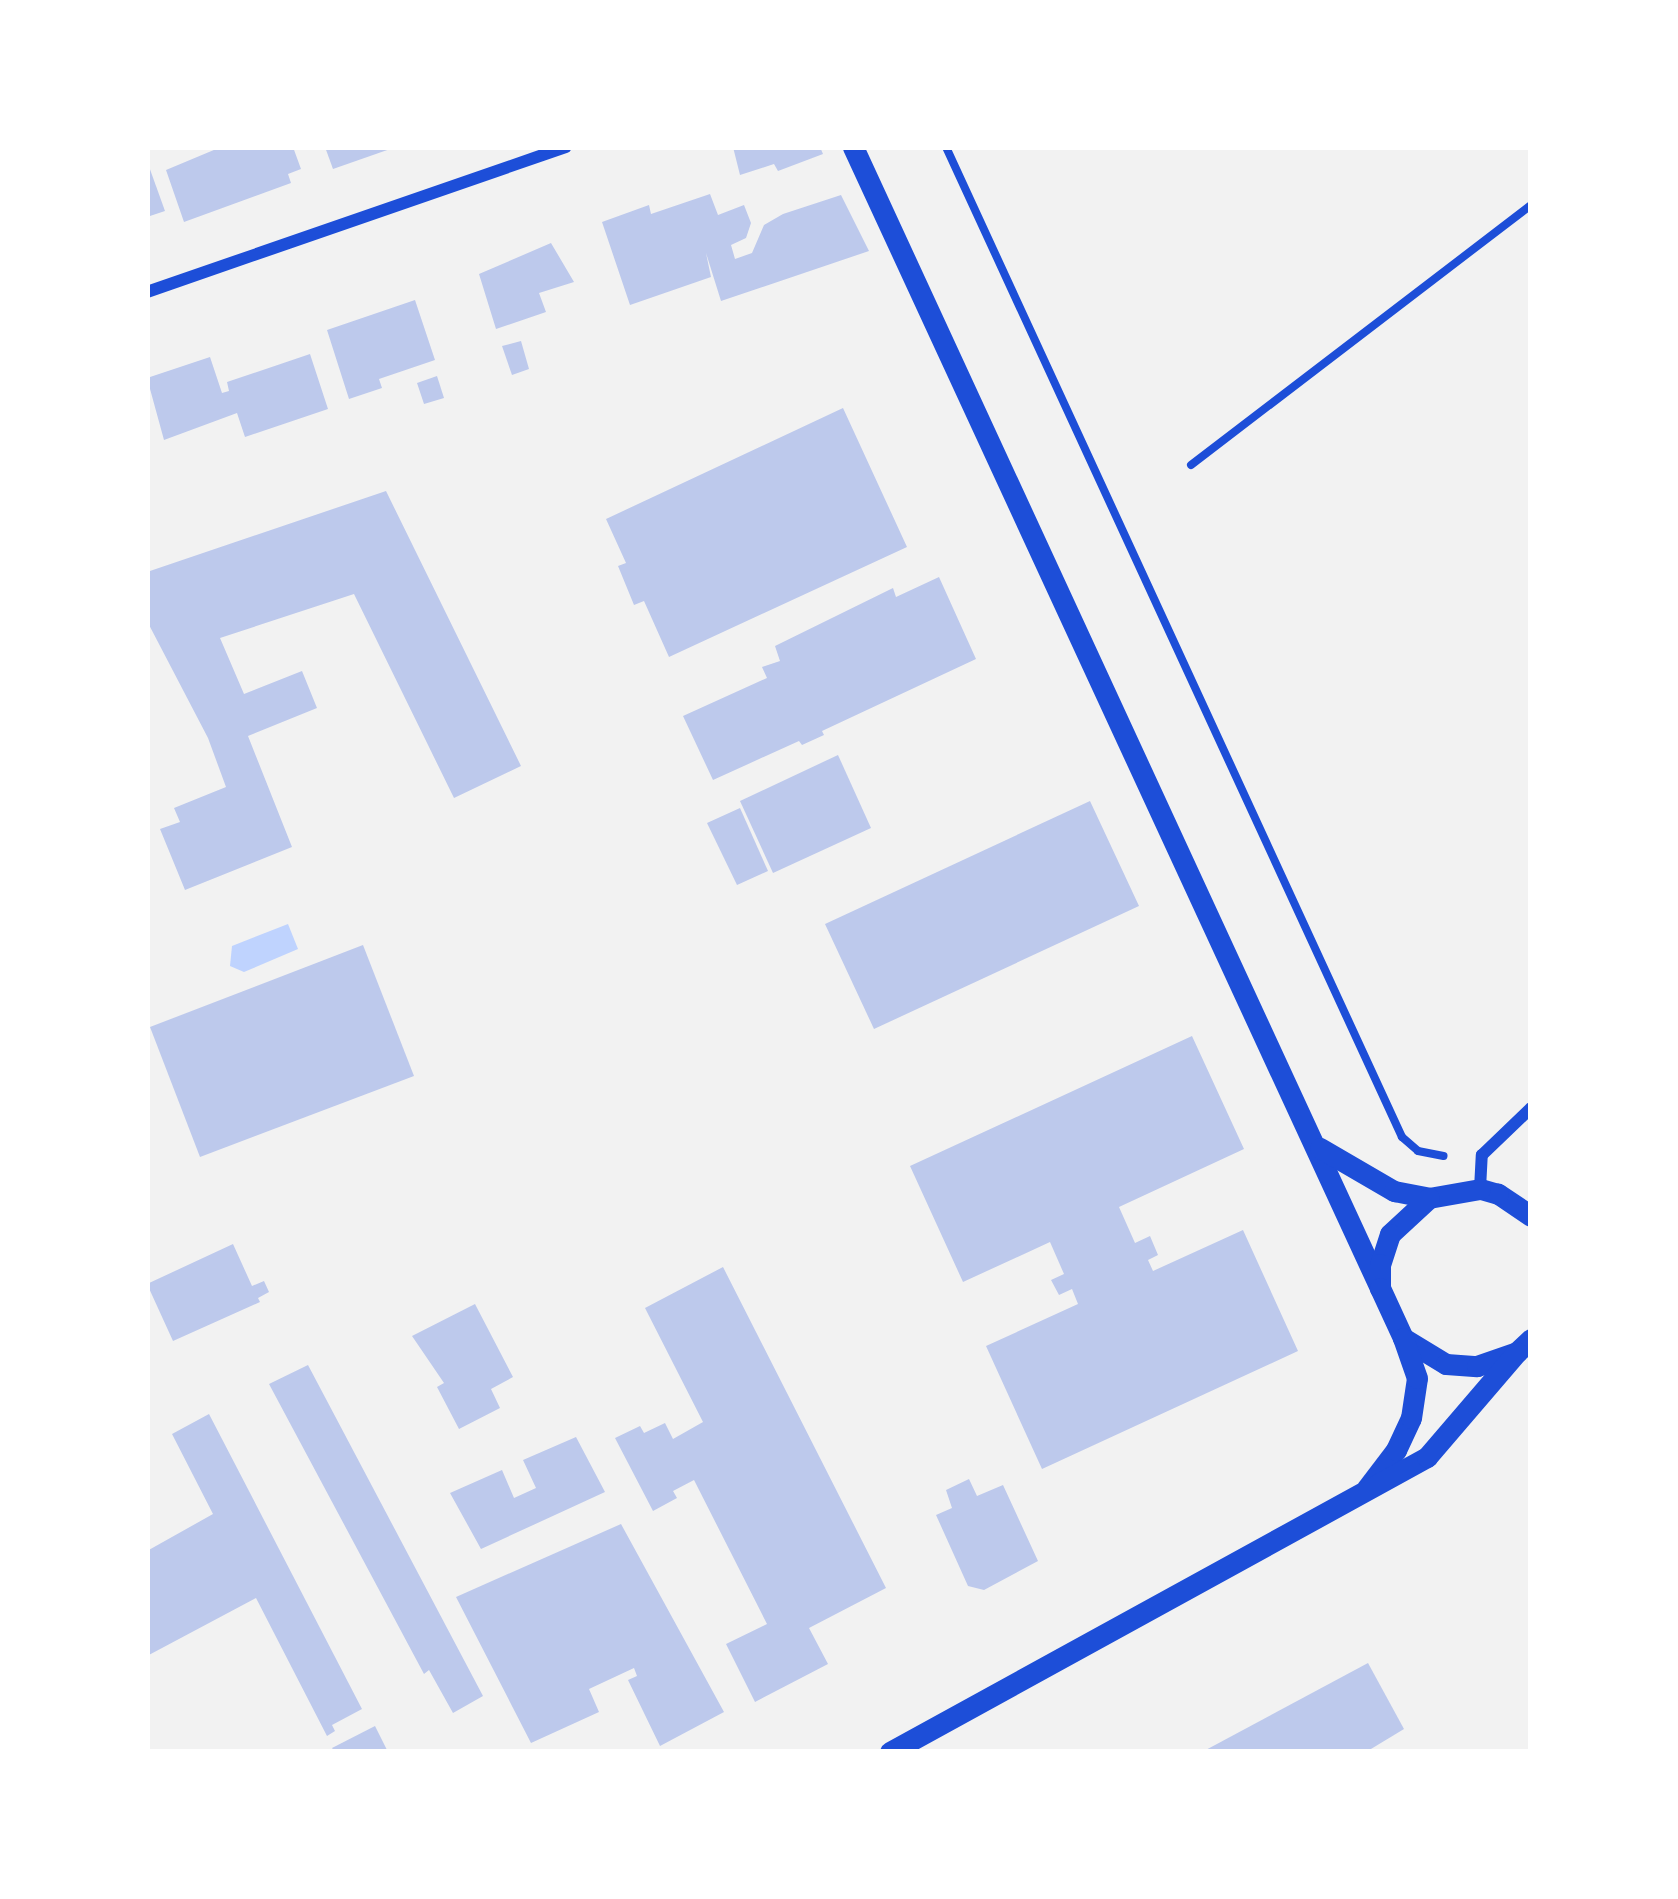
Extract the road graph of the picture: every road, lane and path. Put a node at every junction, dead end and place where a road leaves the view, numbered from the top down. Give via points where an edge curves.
1 (566, 147) edge
2 (853, 147) edge
3 (946, 147) edge
4 (1531, 206) edge
5 (147, 292) edge
6 (1191, 465) dead end
7 (1531, 1108) edge
8 (1319, 1148) junction
9 (1482, 1155) junction
10 (1489, 1191) junction
11 (1531, 1195) edge
12 (1429, 1198) junction
13 (1531, 1216) edge
14 (1380, 1288) junction
15 (1403, 1338) junction
16 (1524, 1345) edge
17 (1359, 1498) junction
18 (890, 1752) edge

1 - 5 street
2 - 8 street
3 - 9 path via 1402,1137 1439,1156
4 - 6 path
7 - 9 street
8 - 12 street via 1394,1191
8 - 14 street
9 - 10 street
10 - 11 street
10 - 12 street
10 - 13 street
12 - 14 street via 1390,1234
14 - 15 street
15 - 16 street via 1446,1364 1477,1366
15 - 17 street via 1418,1378 1411,1418
16 - 17 street via 1427,1457
17 - 18 street

